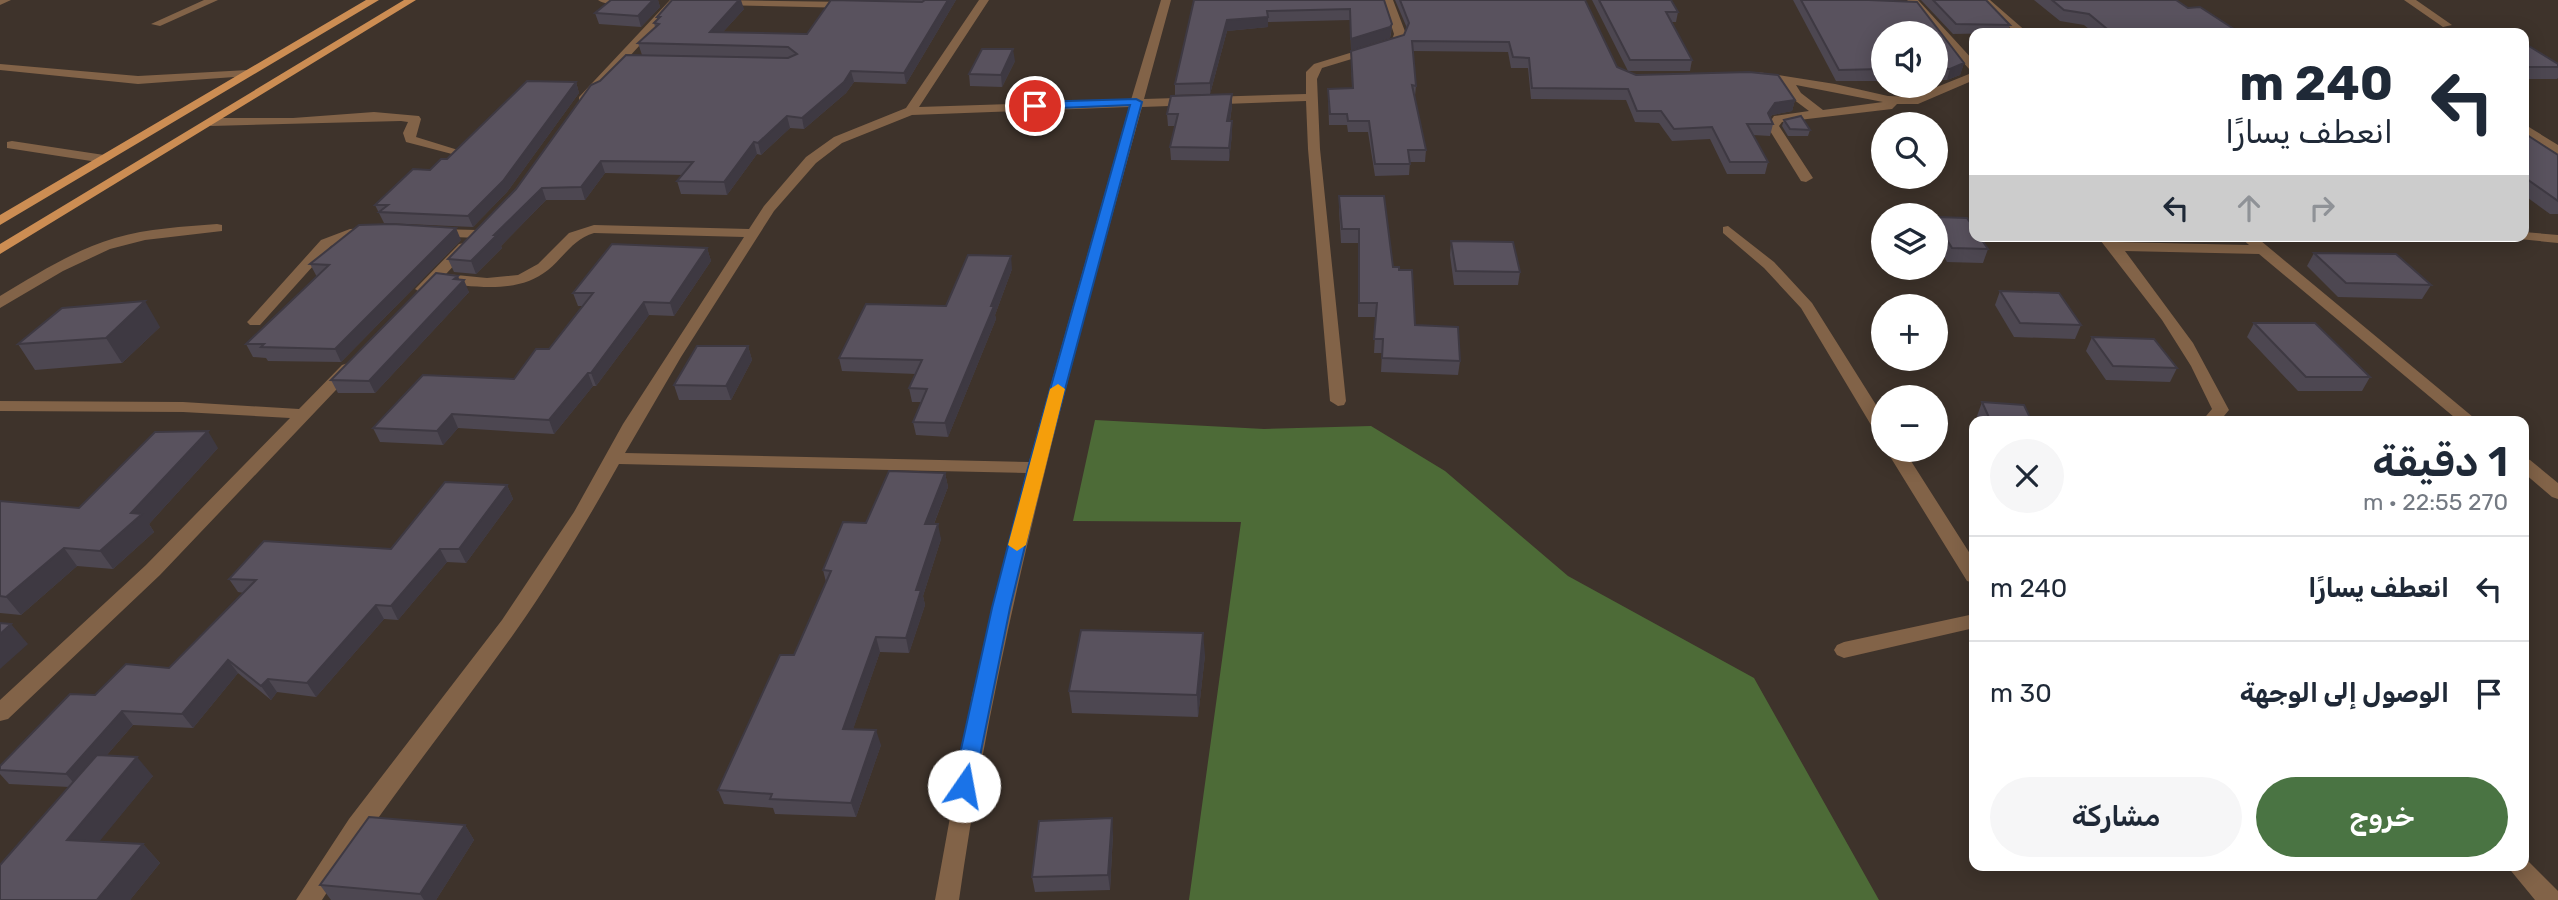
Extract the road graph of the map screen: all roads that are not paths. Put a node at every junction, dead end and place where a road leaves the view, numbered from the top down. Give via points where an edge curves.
1 (6, 0) edge
2 (213, 0) edge
3 (374, 0) edge
4 (411, 0) edge
5 (603, 0) edge
6 (984, 0) edge
7 (1166, 0) edge
8 (1388, 0) edge
9 (1912, 0) edge
10 (1984, 0) edge
11 (2409, 0) edge
12 (670, 1) edge
13 (0, 2) edge
14 (702, 2) edge
15 (868, 6) edge
16 (156, 24) dead end
17 (2447, 25) dead end
18 (2016, 28) edge
19 (1969, 63) edge
20 (0, 68) edge
21 (248, 73) junction
22 (1744, 76) edge
23 (1969, 78) edge
24 (1786, 80) junction
25 (1312, 97) junction
26 (1913, 101) junction
27 (1136, 102) junction
28 (910, 111) junction
29 (574, 113) edge
30 (1819, 113) junction
31 (211, 122) junction
32 (2529, 131) edge
33 (12, 145) dead end
34 (452, 150) edge
35 (2558, 150) edge
36 (104, 159) junction
37 (1806, 178) dead end
38 (0, 221) edge
39 (217, 228) dead end
40 (1728, 230) dead end
41 (384, 232) edge
42 (424, 232) edge
43 (751, 233) junction
44 (2529, 236) edge
45 (2558, 239) edge
46 (2110, 242) edge
47 (2126, 242) edge
48 (2253, 242) edge
49 (0, 250) edge
50 (2262, 250) junction
51 (434, 277) junction
52 (415, 297) edge
53 (0, 303) edge
54 (256, 322) dead end
55 (360, 355) edge
56 (1338, 401) dead end
57 (0, 406) edge
58 (1871, 410) edge
59 (305, 414) junction
60 (2215, 416) edge
61 (2465, 416) edge
62 (614, 458) junction
63 (1903, 462) edge
64 (1036, 468) junction
65 (2529, 468) edge
66 (2558, 493) edge
67 (1969, 568) edge
68 (1969, 622) edge
69 (1844, 650) dead end
70 (0, 713) edge
71 (2524, 871) edge
72 (308, 900) edge
73 (947, 900) edge
74 (2550, 900) edge

1 - 13 street
2 - 16 street
3 - 21 main road
4 - 31 main road
5 - 12 street
6 - 28 street
7 - 27 street
8 - 25 street via 1400,34 1397,43 1318,66 1312,72
9 - 19 street
10 - 18 street
11 - 17 street
12 - 29 street via 625,61
14 - 15 street
20 - 21 street via 138,80
21 - 36 main road
22 - 24 street
23 - 26 street
24 - 26 street
24 - 30 street via 1797,96
25 - 27 street
25 - 56 street
26 - 30 street
27 - 28 street
27 - 64 street
28 - 43 street via 838,140 811,160
30 - 37 street via 1778,119 1773,126
31 - 34 street via 404,117 415,119 410,139
31 - 49 main road
32 - 35 street
33 - 36 street
36 - 38 main road
39 - 53 street via 120,242 79,257
40 - 58 street via 1807,306
41 - 54 street via 350,233 326,243
42 - 51 street via 482,229
43 - 51 street via 594,229 574,234 544,266 523,279 496,282
43 - 62 street
44 - 45 street
46 - 60 street via 2158,303 2212,389 2221,410
47 - 50 street
48 - 50 street
50 - 61 street
51 - 52 street
55 - 59 street
57 - 59 street via 183,407
59 - 70 street via 153,570
62 - 64 street
62 - 72 street via 509,625 357,826
63 - 67 street
64 - 73 street via 958,812
65 - 66 street
68 - 69 street
71 - 74 street

